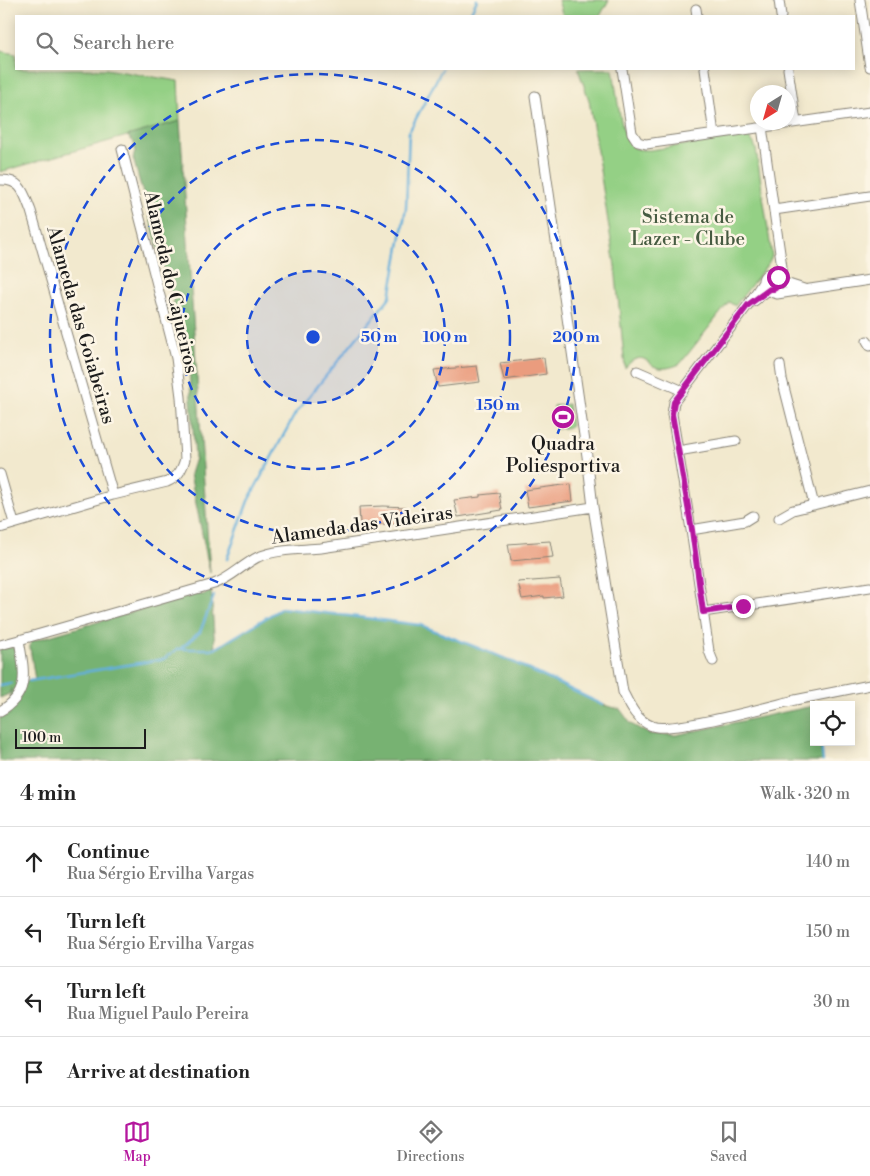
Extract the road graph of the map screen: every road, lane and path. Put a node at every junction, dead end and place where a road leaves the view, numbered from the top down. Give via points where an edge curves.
1 (779, 0) edge
2 (860, 0) edge
3 (781, 15) edge
4 (870, 67) edge
5 (622, 70) edge
6 (705, 70) edge
7 (788, 70) edge
8 (535, 96) dead end
9 (870, 112) edge
10 (796, 122) joint
11 (750, 129) edge
12 (762, 130) edge
13 (714, 134) junction
14 (122, 150) dead end
15 (0, 180) edge
16 (870, 196) edge
17 (774, 210) junction
18 (780, 253) junction
19 (768, 273) junction
20 (870, 280) edge
21 (779, 281) junction
22 (763, 282) junction
23 (770, 289) junction
24 (804, 290) junction
25 (748, 305) junction
26 (780, 365) dead end
27 (637, 370) dead end
28 (683, 390) junction
29 (736, 441) dead end
30 (678, 451) junction
31 (0, 474) edge
32 (870, 491) edge
33 (113, 495) junction
34 (814, 505) junction
35 (593, 508) junction
36 (753, 516) dead end
37 (779, 518) dead end
38 (14, 523) junction
39 (0, 528) edge
40 (692, 530) junction
41 (870, 587) edge
42 (703, 612) junction
43 (19, 640) junction
44 (0, 645) edge
45 (714, 661) dead end
46 (870, 685) edge
47 (0, 711) edge

1 - 3 street
2 - 4 street
5 - 13 street via 632,133 638,142 646,144
6 - 13 street
7 - 10 street
8 - 35 street
9 - 10 street
11 - 13 street
12 - 17 street
14 - 33 street, Alameda do Cajueiros via 176,358 185,459 175,478
15 - 33 street, Alameda das Goiabeiras via 10,180 21,188 31,211
16 - 17 street
17 - 18 street
18 - 19 street
18 - 21 street
19 - 21 street via 776,274
19 - 22 street
20 - 24 street
21 - 23 street
21 - 24 street
22 - 23 street
22 - 25 street
23 - 24 street via 776,294
23 - 25 street
25 - 28 street
26 - 34 street
27 - 28 street
28 - 30 street via 674,402 672,414
29 - 30 street
30 - 40 street
31 - 38 street
32 - 34 street
33 - 38 street, Alameda do Cajueiros
34 - 37 street via 793,510
35 - 43 street, Alameda das Videiras via 321,548 280,551 259,557 214,584
35 - 46 street via 623,692 634,714 643,721 654,728 673,727
36 - 40 street via 745,521
38 - 39 street, Alameda do Cajueiros
40 - 42 street
41 - 42 street
42 - 45 street via 709,651
43 - 44 street, Alameda das Videiras
43 - 47 street via 24,673 22,687 16,701

